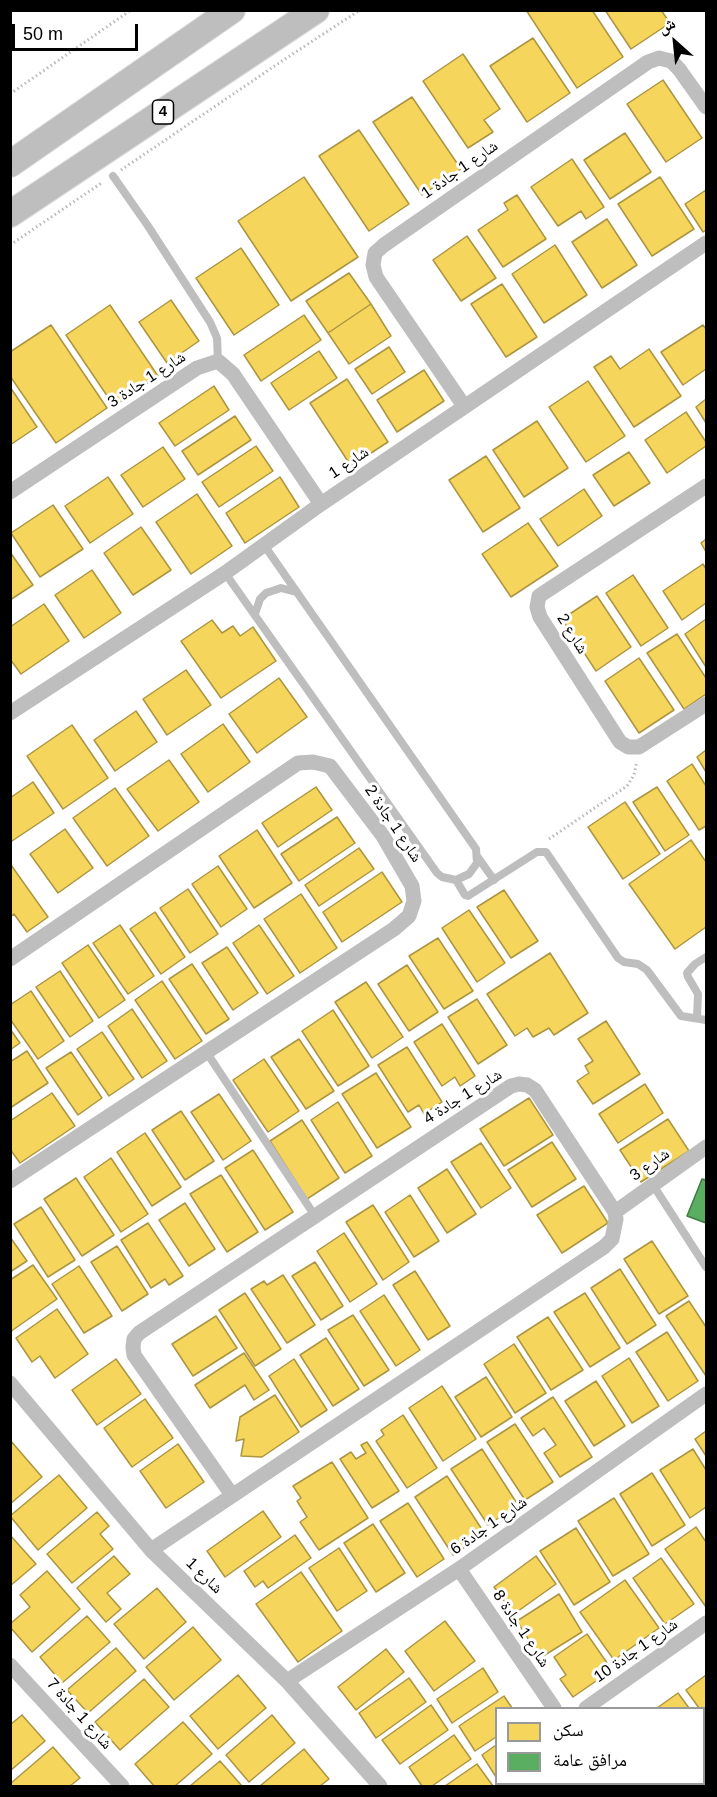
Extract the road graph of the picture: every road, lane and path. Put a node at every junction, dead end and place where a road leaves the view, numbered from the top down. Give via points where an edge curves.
1 (131, 10) edge
2 (232, 10) edge
3 (316, 10) edge
4 (360, 10) edge
5 (10, 93) edge
6 (706, 108) edge
7 (10, 164) edge
8 (113, 176) junction
9 (10, 214) edge
10 (706, 243) edge
11 (10, 245) edge
12 (218, 362) junction
13 (464, 406) junction
14 (706, 486) edge
15 (10, 492) edge
16 (321, 504) junction
17 (264, 545) junction
18 (225, 573) junction
19 (297, 592) junction
20 (255, 614) junction
21 (706, 704) edge
22 (12, 709) edge
23 (639, 747) junction
24 (541, 851) junction
25 (477, 856) junction
26 (456, 880) junction
27 (494, 880) junction
28 (706, 957) edge
29 (10, 959) edge
30 (697, 1018) junction
31 (706, 1020) edge
32 (207, 1053) junction
33 (706, 1147) edge
34 (10, 1181) edge
35 (653, 1185) junction
36 (615, 1212) junction
37 (315, 1216) junction
38 (706, 1267) edge
39 (10, 1383) edge
40 (706, 1394) edge
41 (232, 1495) junction
42 (150, 1550) junction
43 (459, 1569) junction
44 (706, 1623) edge
45 (10, 1665) edge
46 (287, 1681) junction
47 (553, 1707) edge
48 (587, 1707) edge
49 (122, 1786) edge
50 (380, 1786) edge

1 - 5 path
2 - 7 highway
3 - 9 highway, 4
4 - 8 path
6 - 13 street, شارع 1 جادة 1 via 671,61 659,58 648,62 375,253 376,277
8 - 11 path
8 - 12 lane via 210,322 217,338
10 - 13 street, شارع 1
12 - 15 street, شارع 1 جادة 3 via 197,368
12 - 16 street via 233,374
13 - 16 street, شارع 1
14 - 23 street, شارع 2 via 539,596 540,617 620,742
16 - 17 street, شارع 1
17 - 18 street, شارع 1
17 - 19 lane
18 - 20 lane
18 - 22 street, شارع 1
19 - 20 lane via 273,589 260,599
19 - 25 lane via 476,849
20 - 26 lane via 437,873
21 - 23 street
23 - 24 path via 634,775 627,786 548,840
24 - 27 lane
24 - 30 lane via 550,856 618,958 644,967 677,1013
25 - 26 lane via 474,869
25 - 27 lane
26 - 27 lane via 466,896
28 - 30 lane via 687,973 698,994
29 - 32 street, شارع 1 جادة 2 via 298,763 330,766 383,837 412,886 414,901 409,916
30 - 31 lane
32 - 34 street, شارع 1 جادة 2
32 - 37 lane
33 - 35 street, شارع 3
35 - 36 street, شارع 3
35 - 38 lane
36 - 37 street, شارع 1 جادة 4 via 535,1090 519,1084
36 - 41 street via 612,1239 604,1247
37 - 41 street, شارع 1 جادة 4 via 134,1339 138,1362
39 - 42 street, شارع 1
40 - 43 street, شارع 1 جادة 6
41 - 42 street
42 - 46 street, شارع 1
43 - 46 street, شارع 1 جادة 6
43 - 47 street, شارع 1 جادة 8
44 - 48 street, شارع 1 جادة 10
45 - 49 street, شارع 1 جادة 7
46 - 50 street, شارع 1

